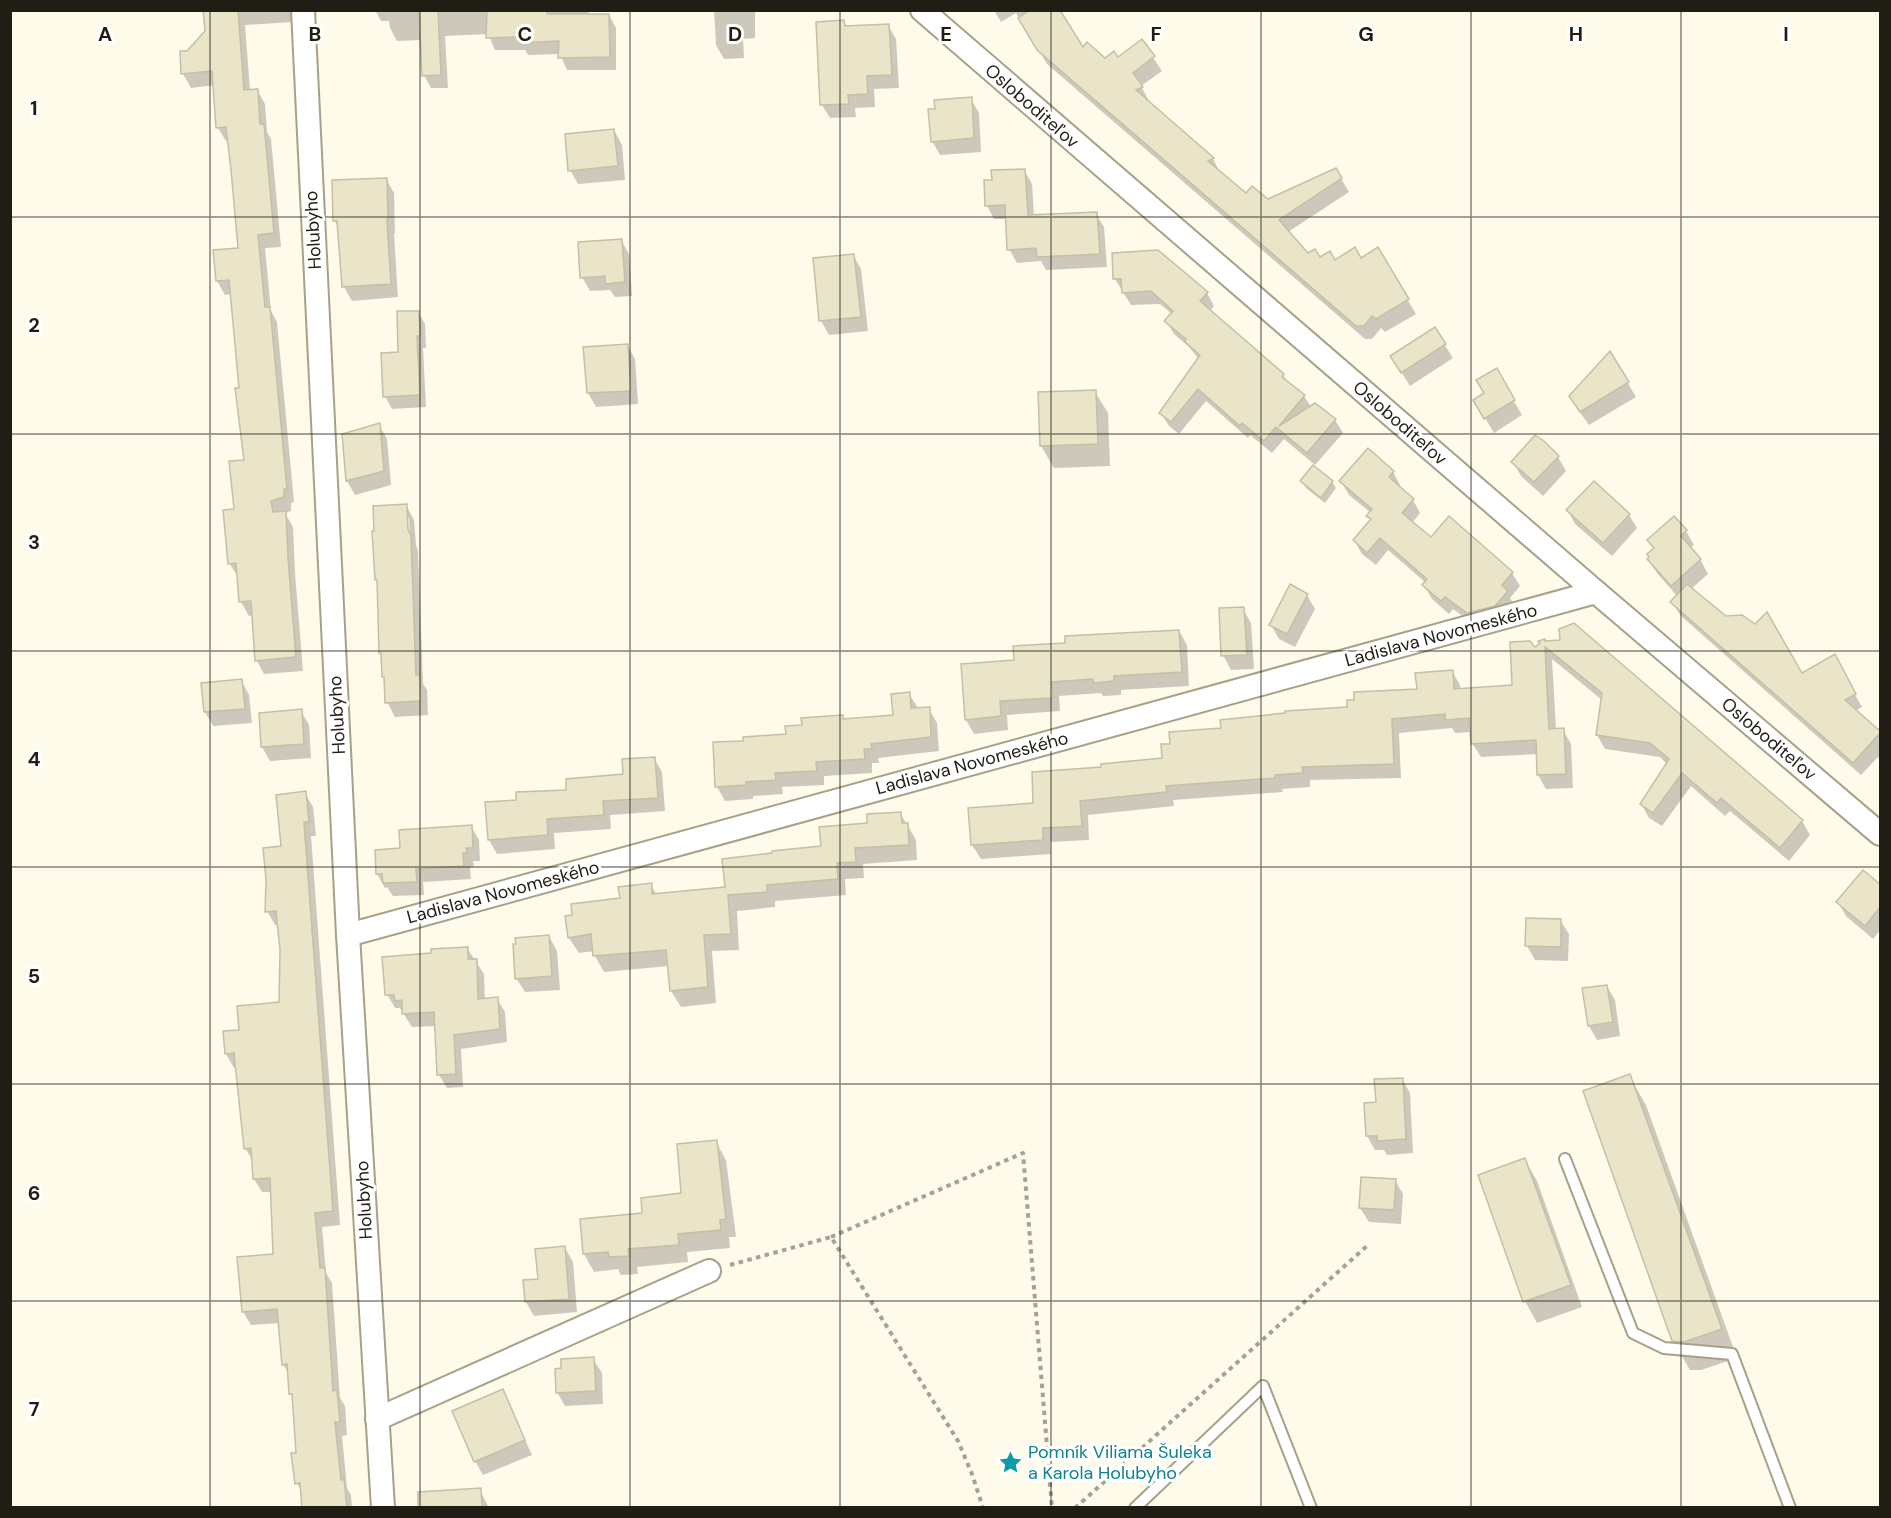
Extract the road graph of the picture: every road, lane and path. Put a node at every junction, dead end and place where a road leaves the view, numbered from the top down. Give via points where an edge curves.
1 (303, 10) edge
2 (922, 10) edge
3 (1596, 592) junction
4 (1881, 834) edge
5 (348, 935) junction
6 (1565, 1159) dead end
7 (831, 1237) junction
8 (1368, 1245) dead end
9 (710, 1271) joint
10 (377, 1419) junction
11 (383, 1508) edge
12 (983, 1508) edge
13 (1052, 1508) edge
14 (1075, 1508) edge
15 (1135, 1508) edge
16 (1311, 1508) edge
17 (1790, 1508) edge

1 - 5 street, Holubyho
2 - 3 street, Osloboditeľov
3 - 4 street, Osloboditeľov
3 - 5 street, Ladislava Novomeského
5 - 10 street, Holubyho
6 - 17 lane via 1633,1333 1664,1348 1732,1353
7 - 9 path
7 - 12 path via 958,1441
7 - 13 path via 1023,1153
8 - 14 path
9 - 10 street
10 - 11 street, Holubyho
15 - 16 lane via 1263,1386

